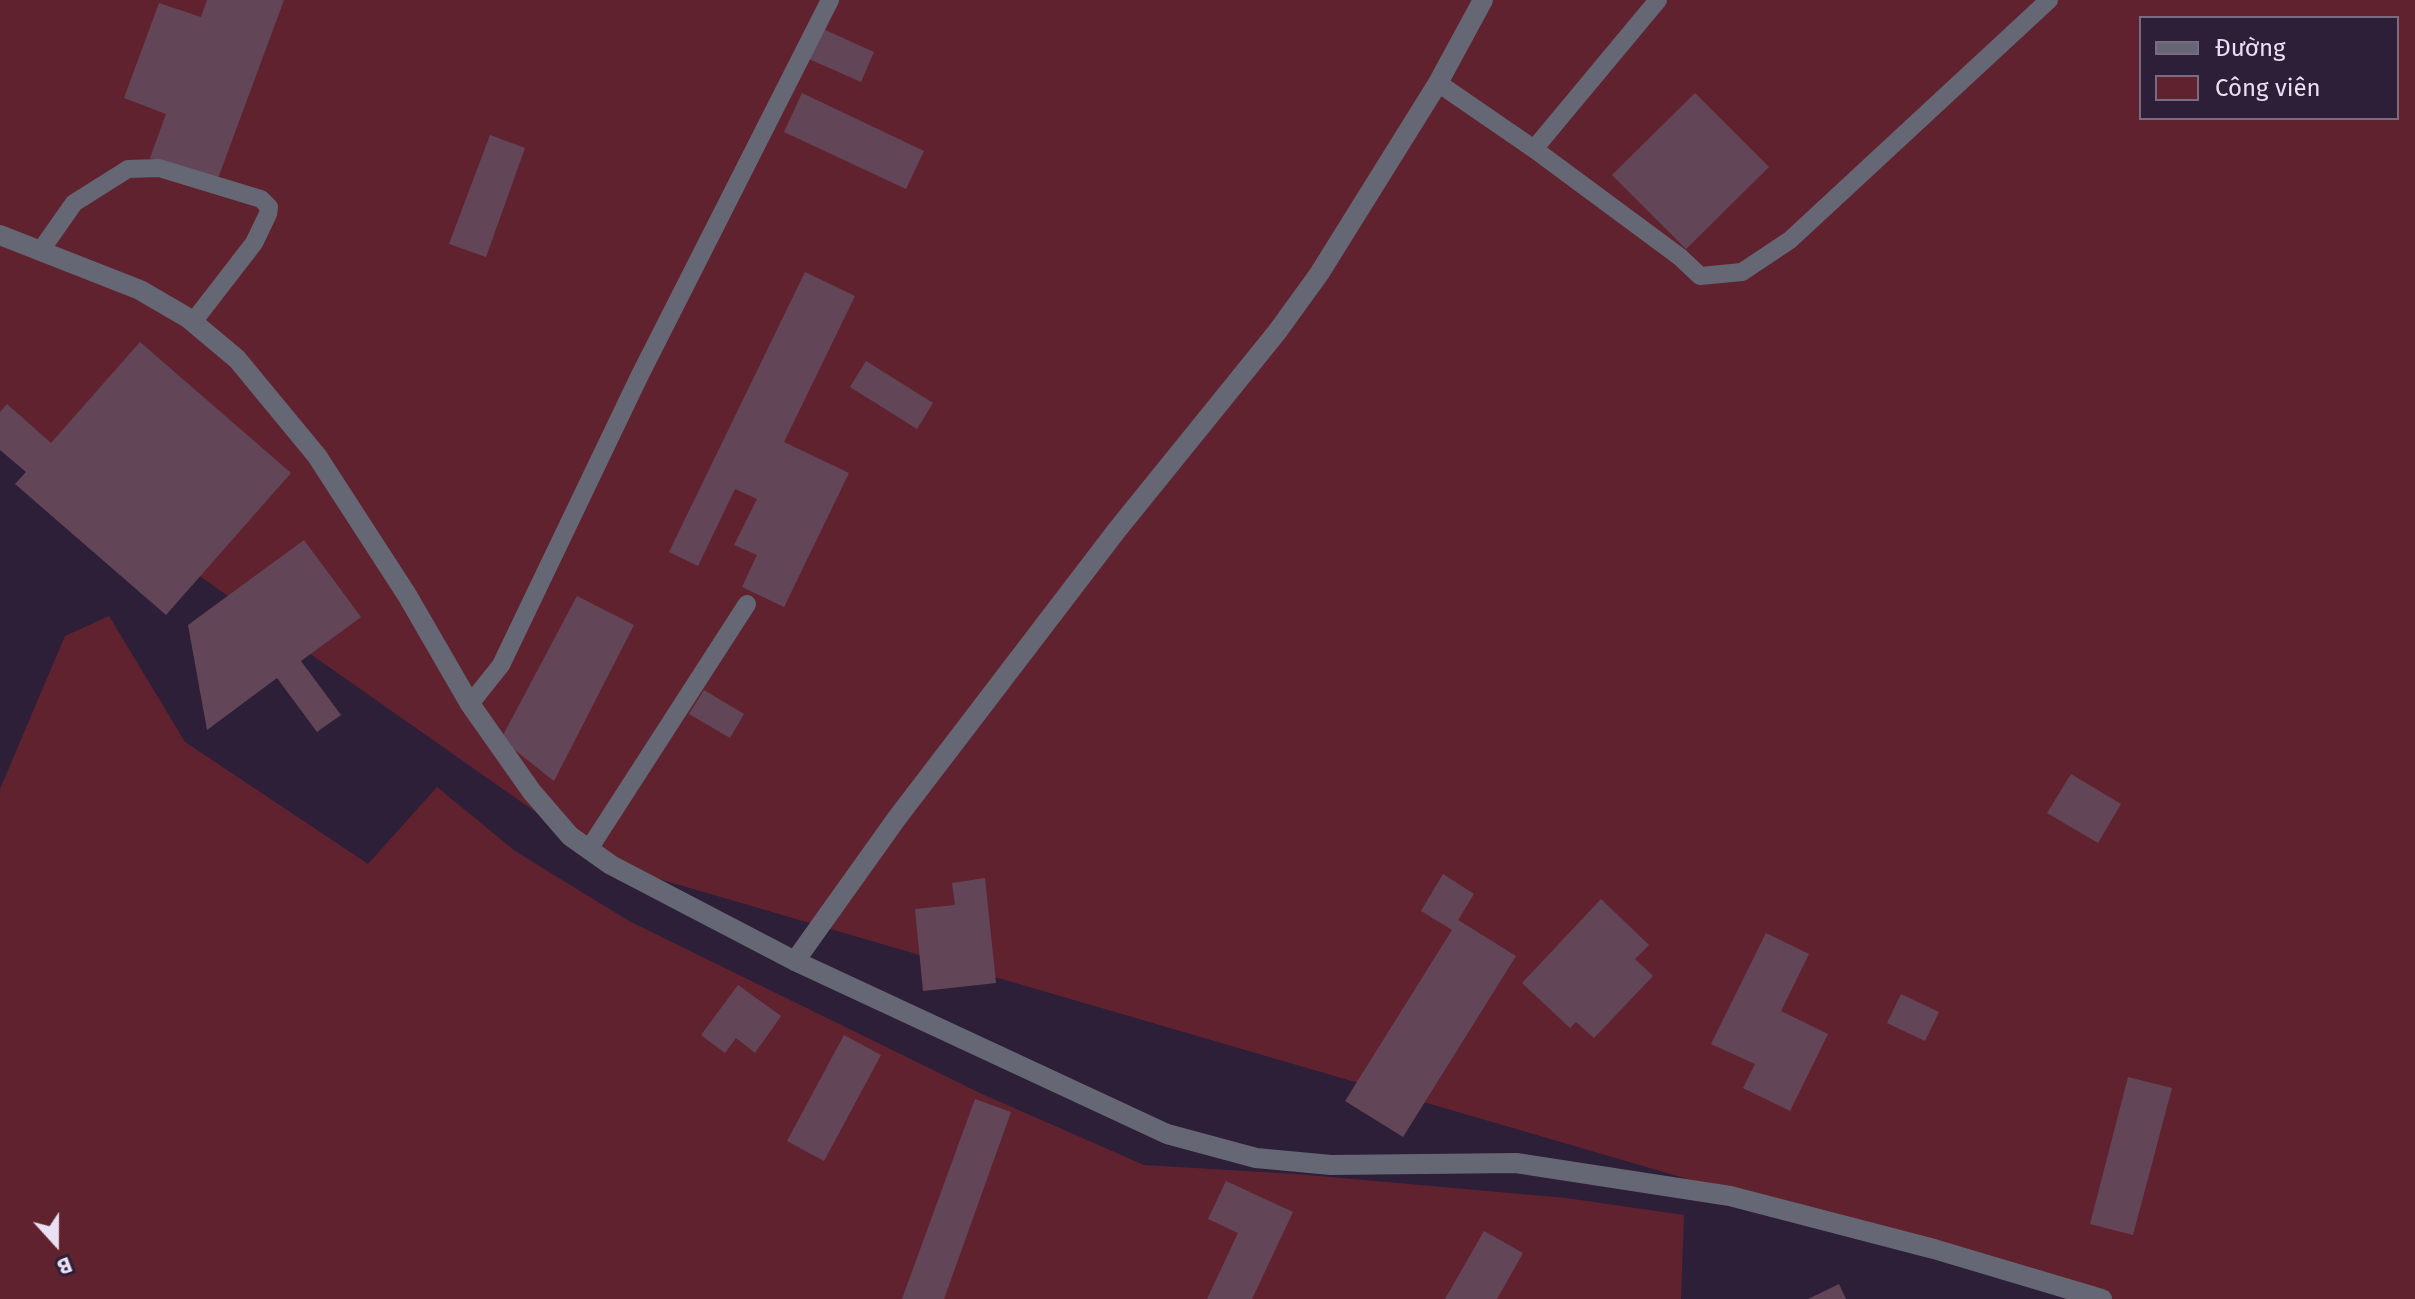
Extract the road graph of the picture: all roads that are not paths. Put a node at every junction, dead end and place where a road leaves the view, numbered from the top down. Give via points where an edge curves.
1 (830, 0) edge
2 (1483, 0) edge
3 (1658, 0) edge
4 (2049, 0) edge
5 (1438, 83) junction
6 (1534, 149) junction
7 (0, 235) edge
8 (41, 250) junction
9 (193, 322) junction
10 (747, 604) dead end
11 (470, 704) junction
12 (589, 849) junction
13 (795, 961) junction
14 (2102, 1299) edge

1 - 11 lane via 639,377 501,665
2 - 5 street
3 - 6 lane
4 - 6 lane via 1790,240 1742,272 1700,276
5 - 6 lane
5 - 13 street via 1277,332 1117,530
7 - 8 street
8 - 9 street via 140,290
8 - 9 lane via 74,203 128,169 159,168 261,199 268,214 254,243
9 - 11 street via 237,359 317,456
10 - 12 lane
11 - 12 street via 532,792 570,836
12 - 13 street
13 - 14 street via 1167,1134 1256,1158 1331,1165 1516,1163 1730,1196

